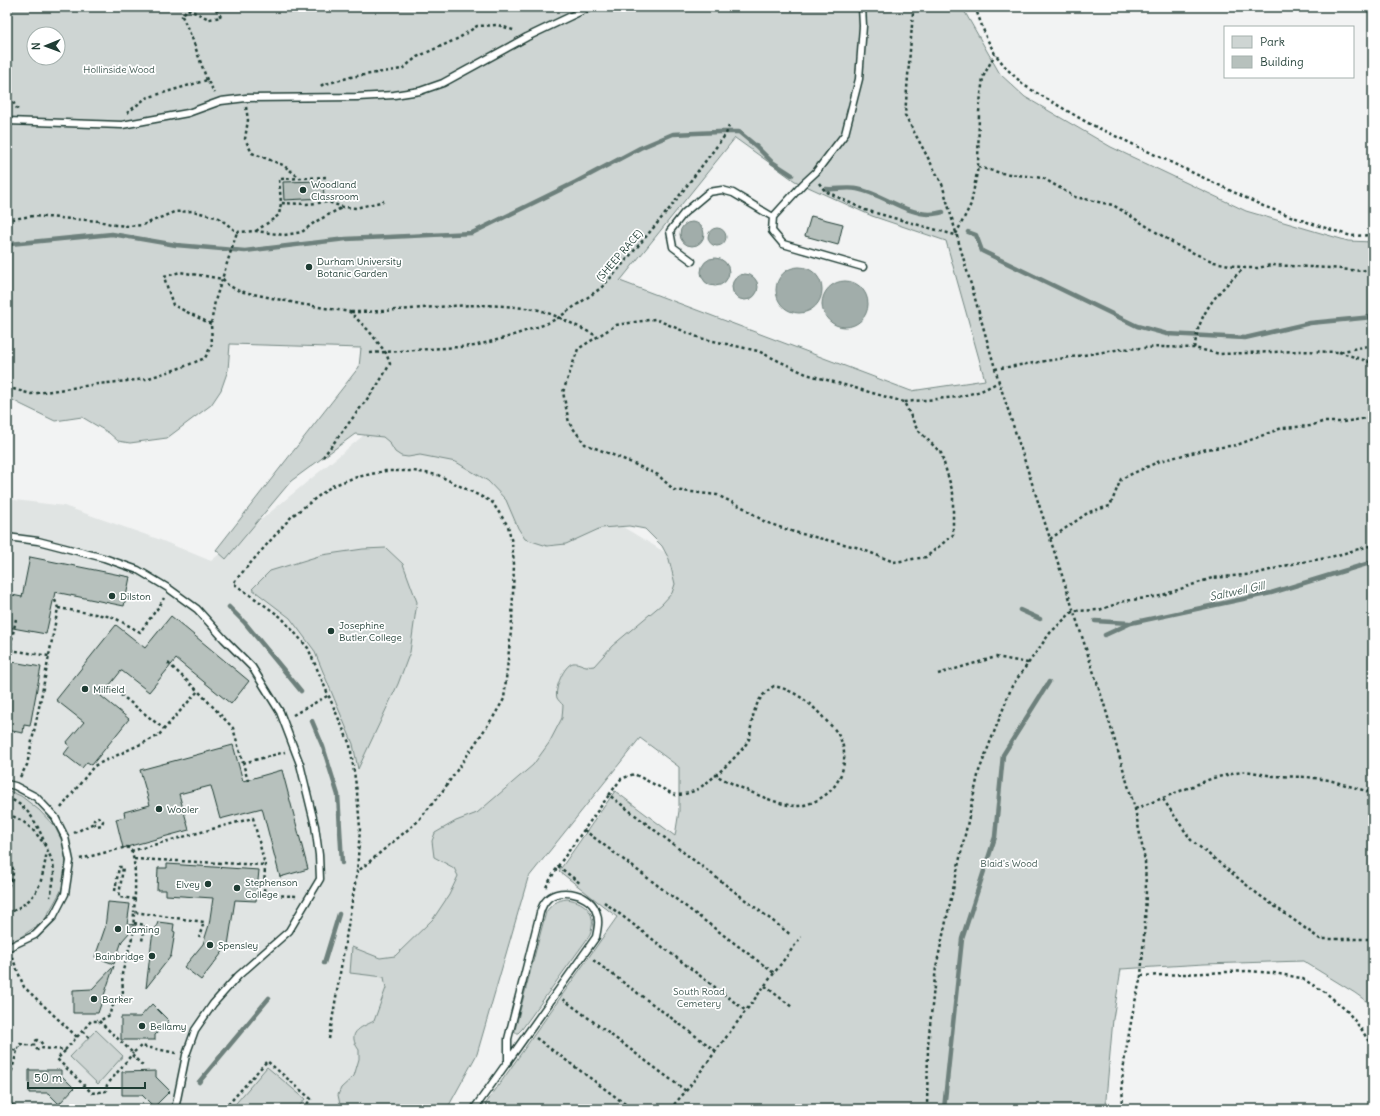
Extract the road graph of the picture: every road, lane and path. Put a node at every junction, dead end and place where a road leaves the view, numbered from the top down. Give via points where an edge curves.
1 (215, 7) edge
2 (590, 7) edge
3 (862, 7) edge
4 (912, 7) edge
5 (975, 7) edge
6 (527, 37) junction
7 (995, 54) junction
8 (207, 80) junction
9 (312, 98) junction
10 (221, 101) junction
11 (248, 120) dead end
12 (7, 121) edge
13 (122, 125) junction
14 (729, 126) dead end
15 (978, 168) junction
16 (816, 172) junction
17 (326, 177) dead end
18 (301, 179) junction
19 (384, 201) dead end
20 (281, 203) junction
21 (343, 207) junction
22 (773, 217) junction
23 (7, 222) edge
24 (256, 231) junction
25 (237, 232) junction
26 (955, 235) junction
27 (1373, 235) edge
28 (692, 261) dead end
29 (863, 267) dead end
30 (1245, 268) junction
31 (1373, 268) edge
32 (223, 279) junction
33 (350, 312) junction
34 (558, 318) junction
35 (211, 324) junction
36 (598, 336) junction
37 (1373, 345) edge
38 (1194, 348) junction
39 (1338, 352) junction
40 (370, 353) dead end
41 (386, 353) junction
42 (1373, 363) edge
43 (995, 369) junction
44 (999, 382) junction
45 (7, 389) edge
46 (904, 402) junction
47 (1373, 417) edge
48 (323, 458) dead end
49 (9, 537) edge
50 (1050, 539) junction
51 (1373, 545) edge
52 (7, 563) edge
53 (168, 588) junction
54 (55, 600) dead end
55 (58, 608) junction
56 (1073, 611) junction
57 (16, 619) dead end
58 (10, 650) junction
59 (49, 656) junction
60 (7, 663) edge
61 (168, 663) dead end
62 (1028, 663) junction
63 (938, 674) dead end
64 (111, 687) dead end
65 (198, 691) junction
66 (329, 695) junction
67 (283, 719) junction
68 (164, 730) junction
69 (294, 749) junction
70 (243, 763) junction
71 (715, 775) junction
72 (248, 781) dead end
73 (7, 784) edge
74 (14, 786) junction
75 (1373, 793) edge
76 (609, 795) junction
77 (7, 798) edge
78 (1163, 799) junction
79 (1135, 809) junction
80 (7, 815) edge
81 (55, 817) junction
82 (94, 823) dead end
83 (584, 830) junction
84 (65, 837) junction
85 (48, 849) junction
86 (131, 851) junction
87 (8, 858) edge
88 (134, 859) junction
89 (70, 861) junction
90 (266, 865) junction
91 (558, 866) junction
92 (7, 868) edge
93 (357, 872) junction
94 (583, 886) dead end
95 (7, 888) edge
96 (115, 891) dead end
97 (311, 896) junction
98 (135, 899) junction
99 (602, 900) dead end
100 (48, 901) dead end
101 (545, 902) junction
102 (134, 912) junction
103 (7, 914) edge
104 (134, 923) junction
105 (791, 935) dead end
106 (199, 937) dead end
107 (801, 938) dead end
108 (1373, 939) edge
109 (142, 941) dead end
110 (7, 948) edge
111 (584, 953) junction
112 (774, 973) junction
113 (1141, 976) junction
114 (766, 986) junction
115 (556, 994) junction
116 (792, 1007) dead end
117 (746, 1011) junction
118 (99, 1021) junction
119 (82, 1031) junction
120 (528, 1032) junction
121 (77, 1037) junction
122 (89, 1037) dead end
123 (329, 1039) dead end
124 (33, 1046) junction
125 (7, 1048) edge
126 (42, 1048) junction
127 (65, 1050) junction
128 (1373, 1050) edge
129 (17, 1051) junction
130 (716, 1051) junction
131 (132, 1054) junction
132 (186, 1055) junction
133 (508, 1062) junction
134 (144, 1067) dead end
135 (7, 1089) edge
136 (686, 1091) junction
137 (7, 1107) edge
138 (13, 1109) edge
139 (175, 1109) edge
140 (224, 1109) edge
141 (303, 1109) edge
142 (474, 1109) edge
143 (632, 1109) edge
144 (670, 1109) edge
145 (927, 1109) edge
146 (1123, 1109) edge

1 - 8 path via 221,17 210,20 187,10 182,16
2 - 6 lane
3 - 16 lane via 859,79 845,134
4 - 26 path via 914,12 905,115 942,184
5 - 7 path
6 - 9 lane via 444,83 420,91 394,95
6 - 9 path via 498,25 477,26 459,38 417,57 402,69 351,77 322,85
7 - 15 path via 983,77 981,90
7 - 27 path via 1025,86 1088,123 1263,206 1351,236
8 - 10 path
8 - 13 path via 146,98 127,112
9 - 10 lane via 246,98
10 - 13 lane via 188,113
11 - 18 path via 245,139 252,153 283,165
12 - 13 lane
14 - 34 path, (SHEEP RACE) via 726,134 670,208 617,271 600,288
15 - 26 path via 971,204
15 - 30 path via 1044,178 1075,197 1113,205 1180,247 1214,262
16 - 22 lane
16 - 26 path via 818,182 825,191 866,210
17 - 18 path
18 - 20 path via 279,179
19 - 21 path via 356,208
20 - 21 path via 328,202
20 - 24 path via 279,215
21 - 24 path via 302,232 284,235
22 - 28 lane via 733,193 722,190 709,192 684,213 670,231 673,247
22 - 29 lane via 772,232 783,244
23 - 25 path via 33,216 135,225 149,223 174,212 193,211 219,218
24 - 25 path
25 - 32 path
26 - 43 path
30 - 31 path via 1271,265 1361,271
30 - 38 path via 1210,302 1199,325
32 - 33 path via 239,291
32 - 35 path via 215,301
32 - 35 path via 180,272 164,277 173,305
33 - 34 path via 501,306 538,310
33 - 41 path
34 - 36 path
34 - 41 path, (SHEEP RACE) via 505,338 474,346
35 - 45 path via 212,344 205,358 146,379 31,394
36 - 46 path via 616,325 655,319 700,338 758,351 806,374
36 - 46 path via 578,349 564,392 569,423 585,444 658,475 674,490 717,495 765,522 856,547 894,562 926,557 953,534 953,493 941,453 917,429
37 - 39 path
38 - 39 path via 1220,354
38 - 43 path via 1122,349
39 - 42 path
40 - 41 path, (SHEEP RACE)
41 - 48 path via 390,364 377,386
43 - 44 path
44 - 46 path via 981,392 958,397
44 - 50 path
47 - 50 path via 1282,428 1237,445 1207,449 1160,461 1121,479 1110,506 1089,512
49 - 52 path
49 - 53 lane via 38,541 104,558 138,570
50 - 56 path
51 - 56 path via 1255,574 1212,578 1160,596 1125,601 1099,610
53 - 55 path via 160,605 140,632 113,617
53 - 67 lane via 196,609 252,667
54 - 55 path
55 - 59 path
56 - 62 path via 1050,633
56 - 79 path
57 - 58 path
58 - 59 path
58 - 60 path
59 - 74 path via 27,765
61 - 65 path
62 - 63 path via 996,657
62 - 145 path via 1012,686 979,771 964,836 936,967 928,1045
64 - 68 path
65 - 68 path
65 - 70 path via 233,728
66 - 67 path
66 - 93 path via 350,745 360,828
66 - 93 path via 308,648 281,617 233,583 292,516 332,486 353,478 385,471 413,471 438,475 492,502 508,526 513,557 512,621 504,699 442,792 417,822
67 - 69 lane
68 - 81 path via 158,736 94,766
69 - 70 path
69 - 97 lane via 315,826 319,855 320,879
70 - 72 path
71 - 71 path via 746,745 757,702 774,686 786,688 810,703 835,730 843,745 845,761 842,774 833,788 821,799 810,803 796,806 777,802
71 - 76 path via 696,790 675,796 634,774 621,780
73 - 74 lane
74 - 81 lane via 36,797
75 - 78 path via 1329,780 1246,771 1213,778
76 - 83 path
76 - 105 path
77 - 85 path via 26,809 40,828
78 - 79 path
78 - 108 path via 1191,840 1259,895 1320,938
79 - 113 path via 1145,861 1146,890
80 - 85 path via 25,823
81 - 84 lane
82 - 84 path
83 - 91 path
83 - 112 path
84 - 89 lane
85 - 100 path via 54,871
85 - 103 path via 43,877 32,899
86 - 88 path
86 - 89 path via 127,847
86 - 90 path via 253,818
87 - 92 path
87 - 95 path via 13,868 13,877
88 - 90 path
88 - 98 path
89 - 110 lane via 66,894 53,916 35,934
90 - 97 path via 264,895
91 - 94 path
91 - 101 path via 544,891
93 - 123 path
96 - 98 path via 119,867 123,868 119,897
97 - 132 lane via 289,931 238,976 213,1004 195,1030
98 - 102 path
99 - 117 path
101 - 111 lane via 554,895 565,893 577,894 590,900 596,909 599,922 596,937
101 - 133 lane via 508,1039
102 - 104 path
102 - 106 path via 204,922
104 - 109 path via 145,925
104 - 118 path via 122,974 123,994 110,1008 110,1015
107 - 112 path
110 - 121 path via 24,987
111 - 115 lane
111 - 130 path
112 - 114 path
113 - 128 path via 1248,971 1301,978 1325,992 1347,1010
113 - 146 path via 1125,1056 1122,1081
114 - 116 path
114 - 117 path
115 - 120 lane
115 - 136 path
117 - 130 path
118 - 119 path via 91,1021
118 - 131 path
119 - 121 path
119 - 122 path
120 - 133 lane
120 - 143 path
121 - 127 path
124 - 126 path via 36,1050
124 - 126 path via 38,1040 42,1043
124 - 129 path via 20,1044
125 - 129 path
126 - 127 path
127 - 131 path via 57,1059 92,1093 106,1091 107,1085
129 - 135 path
130 - 136 path
131 - 132 path via 142,1046
131 - 134 path
132 - 139 lane
133 - 142 lane
136 - 144 path
137 - 138 lane
140 - 141 path via 267,1061 311,1099

